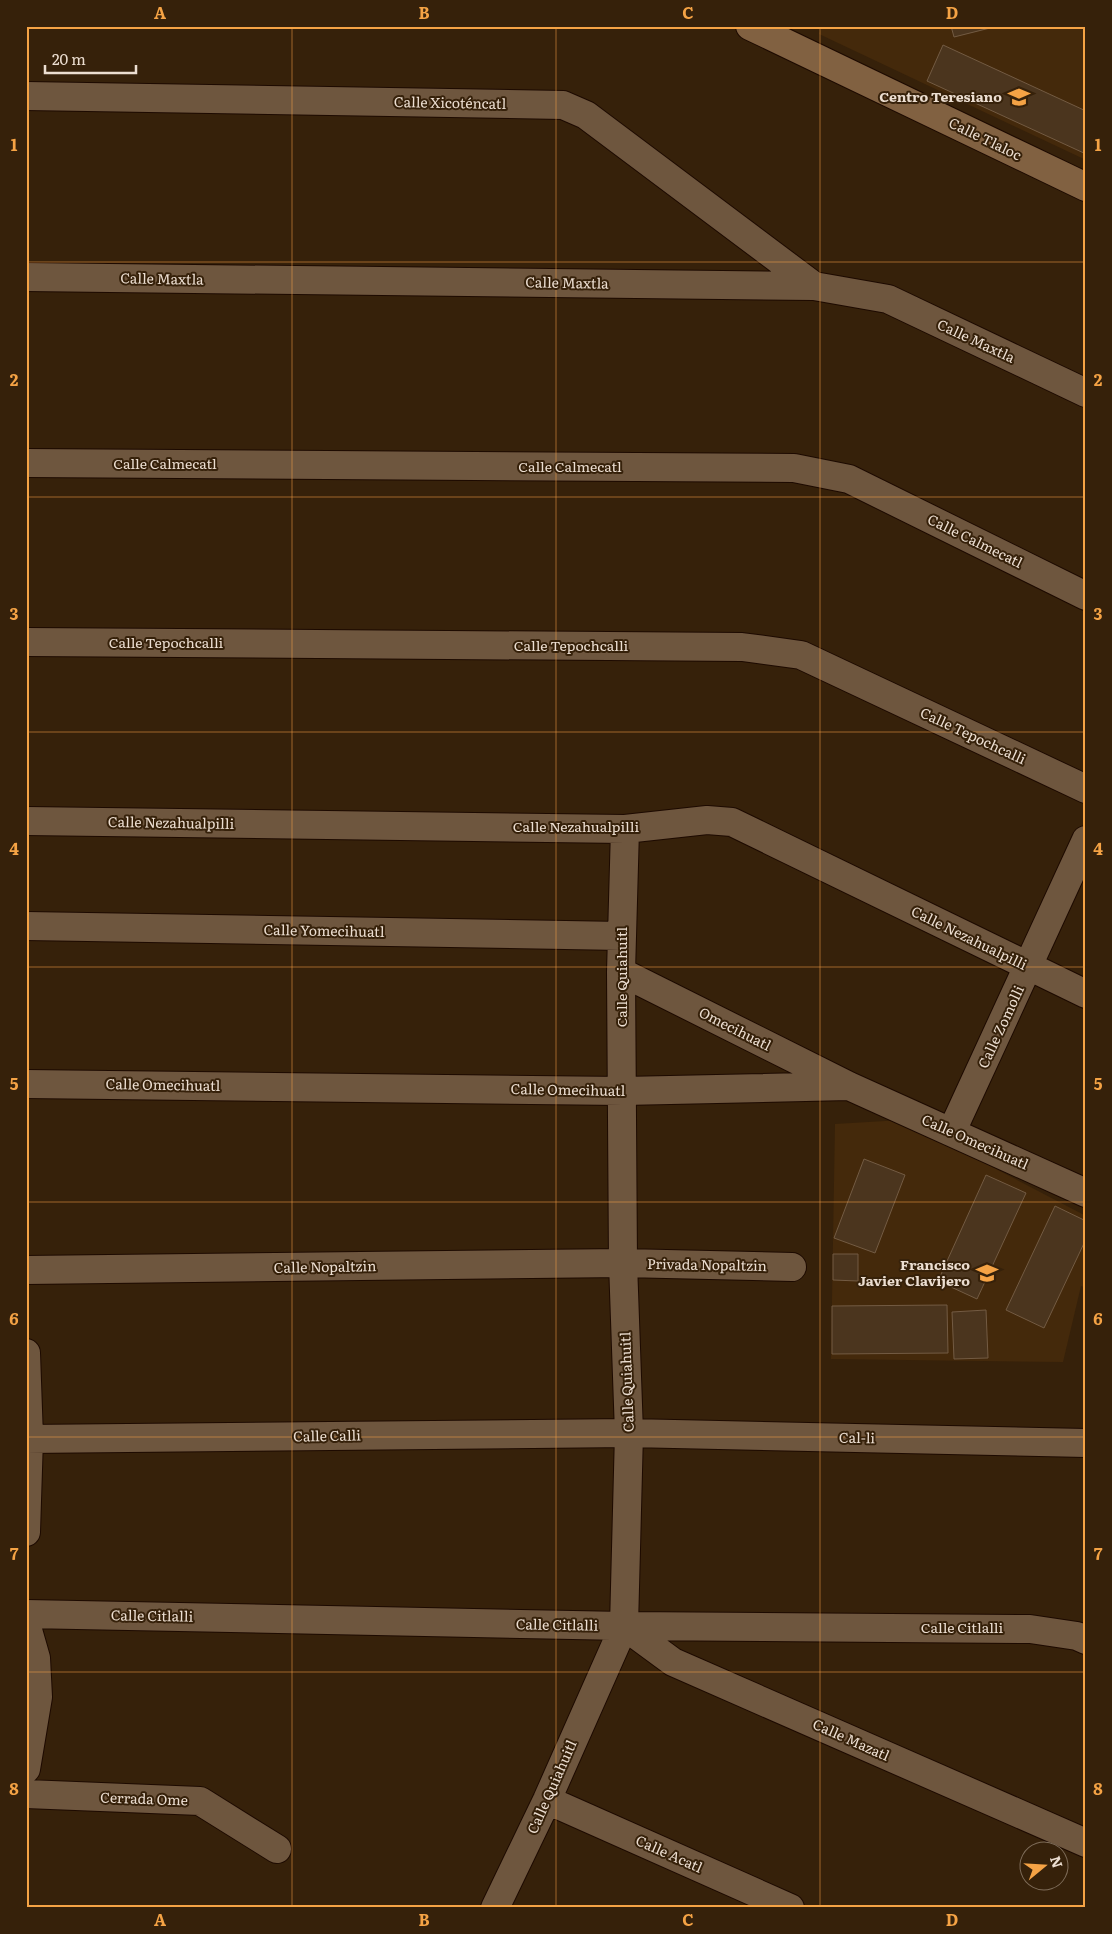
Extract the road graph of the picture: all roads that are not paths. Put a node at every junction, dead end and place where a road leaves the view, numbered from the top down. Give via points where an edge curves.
1 (750, 26) edge
2 (26, 96) edge
3 (1086, 187) edge
4 (26, 277) edge
5 (814, 286) junction
6 (1086, 393) edge
7 (26, 463) edge
8 (1086, 596) edge
9 (26, 642) edge
10 (1086, 790) edge
11 (26, 821) edge
12 (625, 829) junction
13 (1086, 840) edge
14 (26, 926) edge
15 (622, 936) junction
16 (1028, 967) junction
17 (622, 972) junction
18 (1086, 994) edge
19 (26, 1084) edge
20 (849, 1086) junction
21 (623, 1091) junction
22 (952, 1131) junction
23 (1086, 1193) edge
24 (623, 1263) junction
25 (792, 1267) dead end
26 (26, 1270) edge
27 (26, 1354) edge
28 (629, 1433) junction
29 (28, 1439) edge
30 (1086, 1443) edge
31 (26, 1532) edge
32 (26, 1614) edge
33 (26, 1623) edge
34 (624, 1626) junction
35 (1086, 1640) edge
36 (26, 1769) edge
37 (26, 1794) edge
38 (548, 1800) junction
39 (1086, 1843) edge
40 (277, 1849) dead end
41 (495, 1908) edge
42 (790, 1908) edge

1 - 3 street, Calle Tlaloc
2 - 5 street, Calle Xicoténcatl via 564,105 586,115
4 - 5 street, Calle Maxtla
5 - 6 street, Calle Maxtla via 888,299
7 - 8 street, Calle Calmecatl via 794,468 849,479
9 - 10 street, Calle Tepochcalli via 742,647 800,656
11 - 12 street, Calle Nezahualpilli
12 - 15 street, Calle Quiahuitl
12 - 16 street, Calle Nezahualpilli via 707,820 732,822
13 - 16 street, Calle Zomolli
14 - 15 street, Calle Yomecihuatl
15 - 17 street, Calle Quiahuitl
16 - 18 street, Calle Nezahualpilli
16 - 22 street, Calle Zomolli
17 - 20 street, Omecihuatl
17 - 21 street, Calle Quiahuitl
19 - 21 street, Calle Omecihuatl
20 - 21 street, Calle Omecihuatl
20 - 22 street, Calle Omecihuatl
21 - 24 street, Calle Quiahuitl
22 - 23 street, Calle Omecihuatl
24 - 25 street, Privada Nopaltzin
24 - 26 street, Calle Nopaltzin
24 - 28 street, Calle Quiahuitl
27 - 29 street
28 - 29 street, Calle Calli
28 - 30 street, Cal-li
28 - 34 street, Calle Quiahuitl
29 - 31 street
32 - 34 street, Calle Citlalli
33 - 36 street via 36,1658 38,1697
34 - 35 street, Calle Citlalli via 1030,1629
34 - 38 street, Calle Quiahuitl
34 - 39 street, Calle Mazatl via 673,1662
37 - 40 street, Cerrada Ome via 200,1801
38 - 41 street, Calle Quiahuitl
38 - 42 street, Calle Acatl

